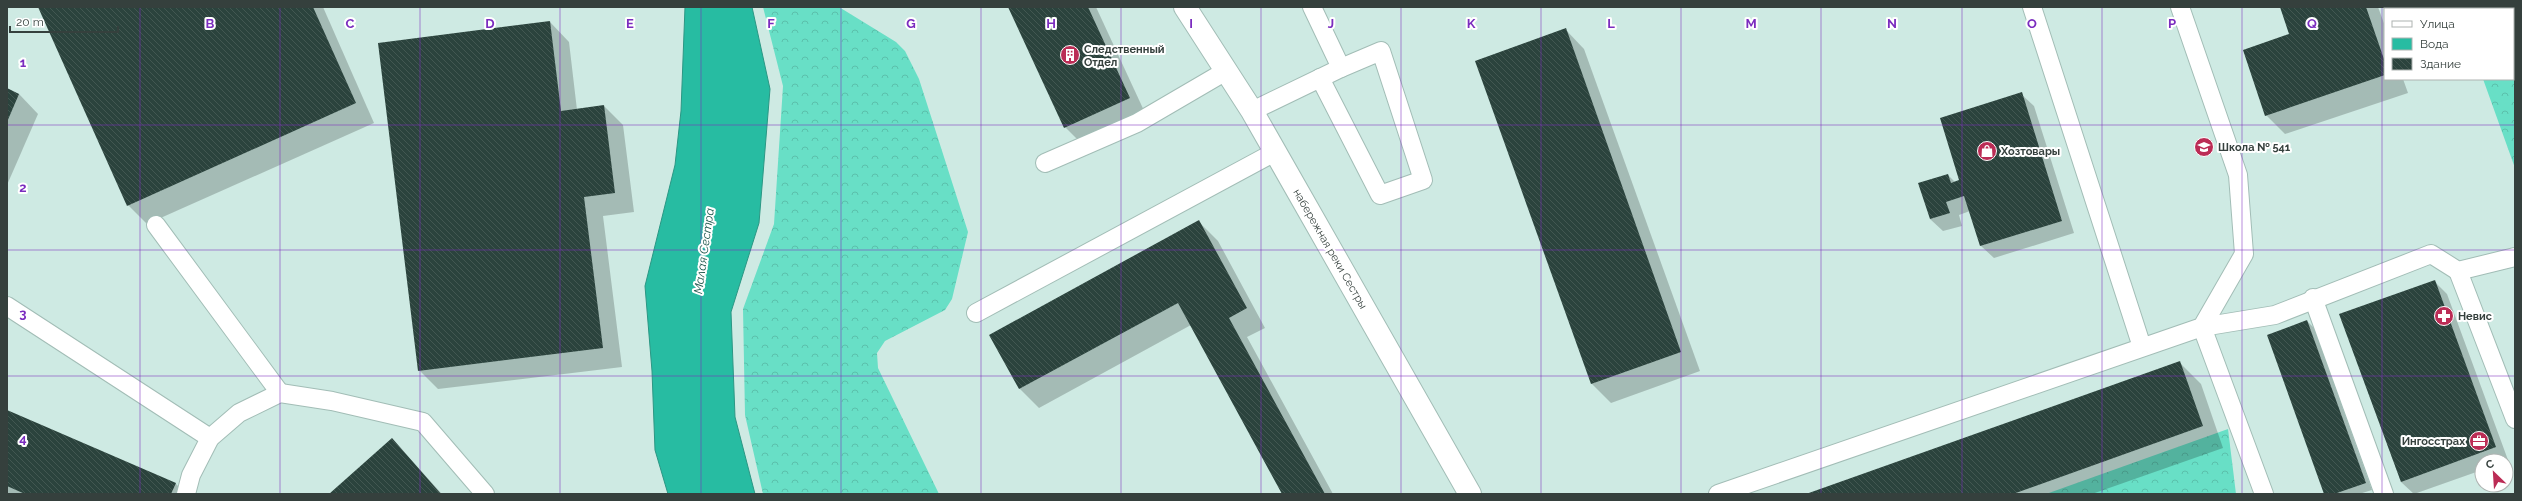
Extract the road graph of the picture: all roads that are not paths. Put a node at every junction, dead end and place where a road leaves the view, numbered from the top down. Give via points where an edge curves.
1 (1185, 7) edge
2 (1312, 7) edge
3 (2032, 7) edge
4 (2180, 7) edge
5 (1341, 68) junction
6 (1226, 71) junction
7 (1320, 78) junction
8 (1252, 111) junction
9 (1275, 152) junction
10 (1045, 162) dead end
11 (156, 225) dead end
12 (2515, 257) edge
13 (2458, 271) junction
14 (2313, 298) junction
15 (7, 306) edge
16 (976, 313) dead end
17 (2202, 326) junction
18 (2142, 347) junction
19 (280, 393) junction
20 (2515, 419) edge
21 (210, 438) junction
22 (186, 494) edge
23 (485, 494) edge
24 (1470, 494) edge
25 (1718, 494) edge
26 (2264, 494) edge
27 (2384, 494) edge

1 - 6 street, набережная реки Сестры
2 - 5 lane
3 - 18 lane
4 - 17 lane via 2238,175 2244,254
5 - 7 lane
5 - 7 lane via 1381,51 1423,180 1380,195
6 - 8 street, набережная реки Сестры
6 - 10 lane via 1137,122
7 - 8 lane
8 - 9 street, набережная реки Сестры
9 - 16 lane
9 - 24 street, набережная реки Сестры
11 - 19 lane
12 - 13 lane
13 - 14 lane via 2432,254
13 - 20 lane
14 - 17 lane via 2275,315
14 - 27 lane
15 - 21 lane
17 - 18 lane
17 - 26 lane
18 - 25 lane
19 - 21 lane via 239,414
19 - 23 lane via 332,401 423,422
21 - 22 lane via 191,475

